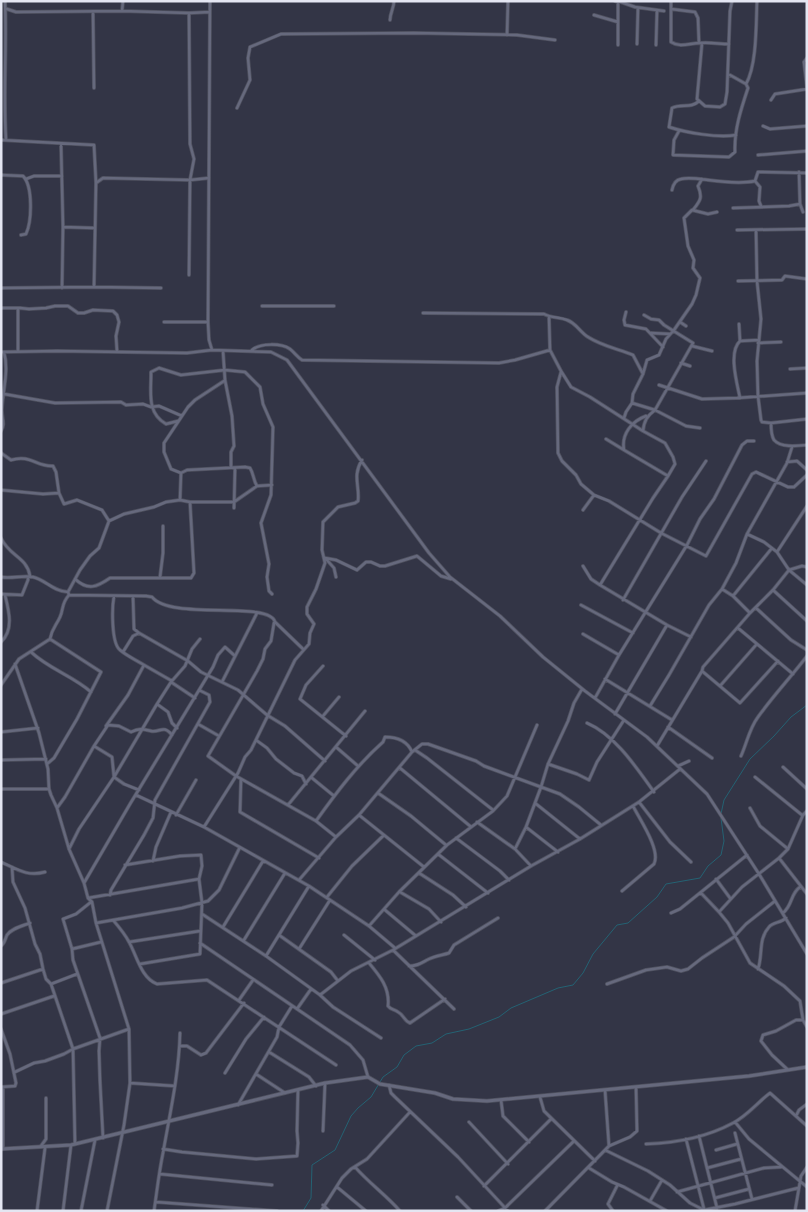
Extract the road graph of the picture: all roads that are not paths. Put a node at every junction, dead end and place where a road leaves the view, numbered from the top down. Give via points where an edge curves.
1 (5, 1) edge
2 (123, 1) edge
3 (210, 1) edge
4 (394, 1) edge
5 (508, 1) edge
6 (670, 1) edge
7 (732, 1) edge
8 (757, 1) edge
9 (617, 2) edge
10 (7, 8) junction
11 (638, 8) junction
12 (671, 8) junction
13 (122, 11) junction
14 (658, 11) junction
15 (664, 11) dead end
16 (93, 12) junction
17 (210, 12) junction
18 (189, 13) junction
19 (594, 15) dead end
20 (390, 20) dead end
21 (618, 22) junction
22 (507, 35) junction
23 (555, 40) dead end
24 (700, 43) junction
25 (637, 44) dead end
26 (730, 44) junction
27 (618, 45) dead end
28 (656, 45) dead end
29 (807, 58) edge
30 (729, 74) junction
31 (746, 84) junction
32 (94, 88) dead end
33 (807, 89) edge
34 (771, 100) dead end
35 (699, 101) junction
36 (237, 108) dead end
37 (3, 112) edge
38 (763, 126) dead end
39 (807, 126) edge
40 (679, 131) junction
41 (736, 135) junction
42 (1, 140) edge
43 (6, 140) junction
44 (61, 144) junction
45 (807, 150) edge
46 (758, 155) dead end
47 (799, 172) junction
48 (807, 172) edge
49 (1, 175) edge
50 (62, 176) junction
51 (209, 178) junction
52 (26, 179) junction
53 (702, 179) junction
54 (190, 180) junction
55 (755, 181) junction
56 (96, 183) junction
57 (672, 190) dead end
58 (800, 204) junction
59 (761, 206) junction
60 (733, 208) dead end
61 (692, 210) junction
62 (717, 212) dead end
63 (803, 212) dead end
64 (63, 227) junction
65 (94, 228) junction
66 (807, 229) edge
67 (737, 230) dead end
68 (756, 230) junction
69 (21, 235) dead end
70 (189, 275) dead end
71 (807, 279) edge
72 (738, 281) dead end
73 (757, 281) junction
74 (94, 287) junction
75 (1, 288) edge
76 (62, 288) junction
77 (161, 288) dead end
78 (262, 306) dead end
79 (334, 306) dead end
80 (1, 308) edge
81 (18, 308) junction
82 (626, 312) dead end
83 (423, 313) dead end
84 (644, 315) dead end
85 (549, 317) junction
86 (164, 322) dead end
87 (208, 322) junction
88 (680, 322) junction
89 (739, 324) dead end
90 (686, 326) dead end
91 (674, 330) junction
92 (651, 333) junction
93 (671, 334) junction
94 (740, 341) junction
95 (758, 342) junction
96 (781, 342) dead end
97 (692, 346) junction
98 (663, 347) junction
99 (212, 350) junction
100 (550, 350) junction
101 (117, 351) junction
102 (223, 351) junction
103 (251, 351) junction
104 (712, 351) dead end
105 (2, 352) edge
106 (18, 352) junction
107 (681, 363) junction
108 (690, 366) dead end
109 (807, 368) edge
110 (790, 369) dead end
111 (225, 370) junction
112 (561, 371) junction
113 (643, 374) junction
114 (225, 380) junction
115 (659, 386) dead end
116 (669, 388) junction
117 (807, 393) edge
118 (4, 394) junction
119 (758, 396) junction
120 (122, 398) dead end
121 (740, 398) junction
122 (121, 402) junction
123 (632, 404) junction
124 (2, 406) edge
125 (151, 407) junction
126 (656, 410) junction
127 (182, 416) junction
128 (648, 416) junction
129 (624, 418) junction
130 (807, 419) edge
131 (178, 421) junction
132 (771, 423) junction
133 (632, 424) junction
134 (700, 428) dead end
135 (1, 431) edge
136 (643, 431) junction
137 (606, 439) dead end
138 (754, 441) dead end
139 (807, 445) edge
140 (792, 447) junction
141 (624, 450) junction
142 (1, 453) edge
143 (362, 460) junction
144 (706, 461) dead end
145 (787, 462) junction
146 (231, 467) junction
147 (807, 470) edge
148 (181, 473) junction
149 (668, 476) junction
150 (806, 476) edge
151 (776, 482) junction
152 (272, 485) junction
153 (257, 486) junction
154 (1, 490) edge
155 (59, 493) junction
156 (594, 495) junction
157 (180, 500) junction
158 (190, 502) junction
159 (234, 502) junction
160 (807, 506) edge
161 (234, 508) dead end
162 (583, 510) dead end
163 (641, 520) junction
164 (109, 521) junction
165 (162, 526) dead end
166 (661, 533) junction
167 (747, 534) junction
168 (1, 538) edge
169 (687, 545) junction
170 (772, 548) junction
171 (777, 552) junction
172 (325, 558) junction
173 (583, 566) dead end
174 (807, 567) edge
175 (789, 570) junction
176 (29, 576) junction
177 (1, 577) edge
178 (336, 577) dead end
179 (160, 578) junction
180 (75, 579) junction
181 (452, 579) junction
182 (600, 585) junction
183 (807, 585) edge
184 (722, 589) junction
185 (774, 590) junction
186 (69, 594) junction
187 (272, 594) dead end
188 (3, 595) edge
189 (114, 596) junction
190 (133, 596) junction
191 (732, 596) junction
192 (623, 600) junction
193 (581, 605) dead end
194 (756, 608) junction
195 (645, 612) junction
196 (257, 613) junction
197 (750, 613) junction
198 (807, 621) edge
199 (275, 622) junction
200 (667, 625) junction
201 (738, 628) junction
202 (139, 633) junction
203 (632, 633) junction
204 (583, 634) dead end
205 (691, 637) junction
206 (50, 639) junction
207 (200, 639) dead end
208 (1, 642) edge
209 (756, 645) junction
210 (303, 649) junction
211 (807, 650) edge
212 (31, 652) junction
213 (123, 652) junction
214 (619, 655) junction
215 (235, 656) junction
216 (807, 656) edge
217 (188, 661) junction
218 (778, 661) junction
219 (15, 664) junction
220 (144, 666) junction
221 (323, 666) dead end
222 (702, 671) junction
223 (793, 674) junction
224 (207, 675) junction
225 (605, 679) junction
226 (172, 681) junction
227 (222, 682) junction
228 (1, 685) edge
229 (720, 686) junction
230 (582, 689) junction
231 (199, 690) junction
232 (91, 692) junction
233 (628, 693) junction
234 (243, 695) junction
235 (339, 697) dead end
236 (195, 698) junction
237 (595, 698) junction
238 (157, 704) junction
239 (650, 706) junction
240 (365, 712) dead end
241 (615, 714) junction
242 (267, 715) junction
243 (323, 716) junction
244 (624, 720) junction
245 (672, 720) junction
246 (587, 723) dead end
247 (198, 724) junction
248 (537, 725) dead end
249 (106, 727) junction
250 (668, 727) junction
251 (38, 728) junction
252 (142, 728) junction
253 (177, 728) junction
254 (1, 732) edge
255 (172, 735) junction
256 (219, 736) junction
257 (346, 736) junction
258 (256, 740) junction
259 (611, 740) junction
260 (94, 746) junction
261 (656, 746) junction
262 (336, 747) junction
263 (413, 751) junction
264 (741, 756) dead end
265 (712, 758) dead end
266 (46, 759) junction
267 (1, 760) edge
268 (325, 760) junction
269 (689, 760) dead end
270 (47, 764) junction
271 (548, 764) junction
272 (358, 766) junction
273 (783, 767) dead end
274 (400, 768) junction
275 (679, 768) junction
276 (236, 776) junction
277 (114, 777) junction
278 (516, 777) junction
279 (755, 777) dead end
280 (312, 778) junction
281 (241, 779) junction
282 (196, 780) dead end
283 (306, 784) junction
284 (541, 787) junction
285 (1, 788) edge
286 (49, 789) junction
287 (807, 789) edge
288 (139, 790) junction
289 (654, 792) junction
290 (378, 793) junction
291 (136, 796) junction
292 (334, 796) junction
293 (639, 802) junction
294 (154, 803) junction
295 (535, 803) junction
296 (288, 805) junction
297 (633, 806) junction
298 (57, 808) junction
299 (750, 808) dead end
300 (493, 810) junction
301 (807, 811) edge
302 (171, 812) junction
303 (176, 814) junction
304 (359, 815) junction
305 (803, 815) junction
306 (316, 821) junction
307 (477, 822) junction
308 (601, 825) junction
309 (470, 826) junction
310 (204, 827) junction
311 (526, 827) junction
312 (384, 835) junction
313 (336, 837) junction
314 (456, 838) junction
315 (580, 839) junction
316 (446, 846) junction
317 (240, 848) junction
318 (515, 849) junction
319 (788, 849) junction
320 (69, 850) junction
321 (558, 852) junction
322 (438, 854) junction
323 (747, 855) junction
324 (319, 858) junction
325 (779, 858) junction
326 (154, 861) junction
327 (263, 861) junction
328 (1, 862) edge
329 (691, 862) dead end
330 (125, 865) junction
331 (424, 866) junction
332 (531, 866) junction
333 (12, 867) junction
334 (45, 872) dead end
335 (285, 873) junction
336 (419, 873) junction
337 (759, 874) junction
338 (199, 879) junction
339 (716, 879) junction
340 (299, 880) junction
341 (509, 880) junction
342 (84, 883) junction
343 (309, 886) junction
344 (800, 887) junction
345 (622, 891) dead end
346 (400, 892) junction
347 (488, 893) junction
348 (700, 893) junction
349 (807, 894) edge
350 (110, 895) junction
351 (327, 897) junction
352 (88, 898) junction
353 (730, 899) junction
354 (330, 900) junction
355 (775, 901) junction
356 (92, 902) junction
357 (202, 903) junction
358 (466, 907) junction
359 (385, 910) junction
360 (719, 912) junction
361 (671, 913) dead end
362 (202, 914) junction
363 (783, 914) junction
364 (498, 918) dead end
365 (786, 918) junction
366 (113, 920) junction
367 (441, 922) junction
368 (30, 923) junction
369 (96, 923) junction
370 (369, 926) junction
371 (223, 927) junction
372 (200, 931) junction
373 (344, 934) dead end
374 (279, 935) junction
375 (416, 936) junction
376 (734, 937) junction
377 (243, 940) junction
378 (101, 942) junction
379 (129, 942) junction
380 (200, 943) junction
381 (1, 946) edge
382 (72, 949) junction
383 (299, 949) junction
384 (394, 949) junction
385 (807, 954) edge
386 (266, 956) junction
387 (375, 960) junction
388 (369, 963) junction
389 (140, 964) junction
390 (409, 966) junction
391 (43, 969) junction
392 (758, 969) junction
393 (78, 974) junction
394 (253, 980) junction
395 (338, 981) junction
396 (1, 983) edge
397 (51, 984) junction
398 (607, 984) dead end
399 (311, 989) junction
400 (320, 995) junction
401 (54, 996) junction
402 (445, 999) junction
403 (239, 1000) junction
404 (244, 1003) junction
405 (292, 1006) junction
406 (297, 1009) junction
407 (454, 1010) dead end
408 (1, 1014) edge
409 (264, 1018) junction
410 (802, 1020) junction
411 (279, 1027) junction
412 (807, 1027) edge
413 (1, 1029) edge
414 (129, 1029) junction
415 (180, 1033) dead end
416 (100, 1038) junction
417 (381, 1038) dead end
418 (180, 1046) junction
419 (72, 1049) junction
420 (269, 1052) junction
421 (336, 1065) dead end
422 (807, 1068) edge
423 (787, 1070) junction
424 (15, 1072) junction
425 (225, 1073) dead end
426 (256, 1074) junction
427 (368, 1077) junction
428 (130, 1083) junction
429 (325, 1083) junction
430 (388, 1085) junction
431 (175, 1086) junction
432 (316, 1086) junction
433 (2, 1087) edge
434 (636, 1087) junction
435 (298, 1090) junction
436 (605, 1090) junction
437 (285, 1093) junction
438 (540, 1097) junction
439 (46, 1098) dead end
440 (501, 1100) junction
441 (807, 1104) edge
442 (238, 1105) junction
443 (410, 1112) junction
444 (796, 1116) junction
445 (551, 1119) junction
446 (170, 1121) junction
447 (469, 1122) dead end
448 (735, 1122) junction
449 (807, 1126) edge
450 (323, 1131) dead end
451 (123, 1133) junction
452 (735, 1133) dead end
453 (699, 1136) junction
454 (103, 1138) junction
455 (686, 1139) junction
456 (95, 1140) junction
457 (574, 1141) junction
458 (529, 1142) junction
459 (646, 1144) dead end
460 (736, 1144) junction
461 (73, 1145) junction
462 (609, 1146) junction
463 (43, 1148) junction
464 (2, 1149) edge
465 (163, 1149) junction
466 (605, 1150) junction
467 (716, 1150) dead end
468 (741, 1158) junction
469 (596, 1161) junction
470 (508, 1164) junction
471 (781, 1167) junction
472 (807, 1167) edge
473 (356, 1168) junction
474 (590, 1168) junction
475 (707, 1168) junction
476 (160, 1174) junction
477 (745, 1174) junction
478 (662, 1180) junction
479 (711, 1182) junction
480 (800, 1182) junction
481 (272, 1185) dead end
482 (617, 1185) junction
483 (698, 1185) junction
484 (484, 1186) junction
485 (336, 1187) junction
486 (807, 1187) edge
487 (798, 1188) junction
488 (749, 1189) junction
489 (677, 1192) junction
490 (457, 1197) dead end
491 (715, 1198) junction
492 (752, 1200) junction
493 (650, 1201) junction
494 (156, 1202) junction
495 (323, 1205) junction
496 (505, 1208) junction
497 (717, 1208) junction
498 (705, 1210) edge
499 (37, 1211) edge
500 (63, 1211) edge
501 (81, 1211) edge
502 (107, 1211) edge
503 (154, 1211) edge
504 (277, 1211) edge
505 (320, 1211) edge
506 (330, 1211) edge
507 (366, 1211) edge
508 (400, 1211) edge
509 (471, 1211) edge
510 (498, 1211) edge
511 (508, 1211) edge
512 (545, 1211) edge
513 (613, 1211) edge
514 (667, 1211) edge
515 (795, 1211) edge

1 - 10 street
2 - 13 street
3 - 17 street
4 - 20 street
5 - 22 street
6 - 12 street
7 - 26 street
8 - 31 street via 750,78
9 - 11 street
9 - 21 street
10 - 16 street via 16,12
10 - 37 street
11 - 14 street
11 - 25 street
12 - 24 street via 696,12
12 - 24 street via 671,42 681,46
13 - 16 street
13 - 18 street
14 - 15 street
14 - 28 street
16 - 32 street
17 - 18 street
17 - 51 street
18 - 54 street via 190,144 194,159
19 - 21 street
21 - 27 street
22 - 23 street
22 - 36 street via 281,34 250,47 250,80
24 - 26 street
24 - 35 street
26 - 30 street
29 - 33 street via 804,62
30 - 31 street
30 - 35 street via 725,104 706,106
31 - 41 street via 748,88
33 - 34 street via 775,94
35 - 40 street via 672,108 670,127
37 - 43 street
38 - 39 street via 770,129
40 - 41 street via 724,137
40 - 41 street via 674,140 673,155 729,157 734,152
42 - 43 street
43 - 44 street
44 - 50 street
44 - 56 street via 94,145
45 - 46 street
47 - 48 street
47 - 55 street via 758,172
47 - 58 street
49 - 52 street
50 - 52 street
50 - 64 street
51 - 54 street
51 - 87 street
52 - 69 street via 30,192 28,228 26,234
53 - 55 street
53 - 57 street via 680,179
53 - 61 street via 698,186 701,201
54 - 56 street via 103,178
54 - 70 street
55 - 59 street via 760,187
56 - 65 street
58 - 59 street
58 - 63 street
59 - 60 street
61 - 62 street via 708,214
61 - 88 street via 684,218 693,268 700,278 696,295
64 - 65 street
64 - 76 street
65 - 74 street
66 - 68 street
67 - 68 street
68 - 73 street
71 - 73 street via 785,276 782,280
72 - 73 street
73 - 95 street via 761,320
74 - 76 street
74 - 77 street
75 - 76 street
78 - 79 street
80 - 81 street
81 - 101 street via 68,306 86,314 93,310 113,311 119,322
81 - 106 street
82 - 92 street via 625,325
83 - 85 street via 544,314
84 - 91 street
85 - 100 street
85 - 113 street via 566,319 601,344 633,355
86 - 87 street
87 - 99 street
88 - 90 street
88 - 91 street
89 - 94 street
91 - 93 street
91 - 97 street via 691,341
92 - 93 street
92 - 98 street
93 - 98 street
94 - 95 street
94 - 121 street via 735,346 734,365
95 - 96 street
95 - 119 street
97 - 104 street
97 - 107 street
98 - 113 street via 658,355 647,360
99 - 101 street via 187,353
99 - 102 street
100 - 103 street via 499,363 302,360 284,346 257,346
100 - 112 street
101 - 106 street
102 - 103 street
102 - 111 street
103 - 143 street via 271,352 287,360
105 - 106 street
105 - 118 street via 6,361
107 - 108 street
107 - 116 street
109 - 110 street
111 - 114 street
111 - 125 street via 188,375 155,369 151,372
111 - 152 street via 244,372 260,387 273,427
112 - 129 street via 571,387
112 - 156 street via 557,387 558,453 583,487
113 - 123 street via 633,394
114 - 127 street via 195,400
114 - 146 street via 232,416 234,446
115 - 116 street
116 - 121 street via 702,399
116 - 126 street
117 - 119 street
118 - 122 street via 55,404
118 - 124 street
119 - 121 street
119 - 132 street via 761,420
120 - 122 street
122 - 125 street
123 - 126 street
123 - 129 street
124 - 135 street via 4,424
125 - 127 street via 159,406
125 - 131 street via 163,423
126 - 128 street
126 - 134 street via 680,424
127 - 131 street
128 - 133 street
128 - 136 street
129 - 133 street
130 - 132 street
131 - 148 street via 163,446 171,469
132 - 140 street via 774,440
133 - 136 street
133 - 141 street via 623,440
136 - 149 street via 664,443 673,457 674,464
137 - 141 street
138 - 169 street via 742,445
139 - 140 street
140 - 145 street
141 - 149 street
142 - 155 street via 11,460 30,459 53,466
143 - 172 street via 357,475 358,501 338,507 323,522 322,550
143 - 181 street via 429,553
144 - 166 street
145 - 147 street via 796,461
145 - 151 street
146 - 148 street
146 - 153 street via 250,468
146 - 159 street via 234,469
148 - 157 street
149 - 163 street
150 - 151 street via 794,487
151 - 167 street
151 - 169 street via 754,472 706,556
152 - 153 street
152 - 187 street via 261,522 269,564 269,591
153 - 159 street
154 - 155 street
155 - 164 street via 64,504 77,500 102,510
156 - 162 street
156 - 163 street
157 - 158 street
157 - 164 street via 161,503
158 - 159 street
158 - 179 street via 194,572 191,578
159 - 161 street
160 - 171 street
163 - 166 street
163 - 182 street
164 - 180 street via 99,548
165 - 179 street
166 - 169 street
166 - 192 street
167 - 170 street
167 - 184 street
168 - 176 street via 12,553 24,560
169 - 195 street
170 - 171 street
170 - 191 street
171 - 175 street
172 - 178 street via 334,568
172 - 181 street via 357,570 366,562 383,567 417,556 441,576
172 - 210 street via 316,589 307,604 307,614 314,624 309,644
173 - 182 street via 590,579
174 - 175 street
175 - 183 street
175 - 185 street
176 - 177 street
176 - 186 street
176 - 188 street via 22,595
179 - 180 street via 110,578 91,586 82,585
180 - 186 street
181 - 230 street via 500,616
182 - 192 street
184 - 191 street
184 - 205 street
185 - 194 street
185 - 198 street
186 - 189 street
186 - 206 street
188 - 208 street via 8,609 9,630
189 - 190 street
189 - 213 street via 114,639
190 - 196 street via 152,597 175,608
190 - 202 street via 134,629
191 - 197 street
192 - 195 street
193 - 203 street
194 - 197 street
194 - 211 street
195 - 200 street
195 - 203 street
196 - 199 street via 270,615
196 - 215 street
197 - 201 street
199 - 210 street
199 - 234 street via 271,641
200 - 205 street
200 - 233 street
201 - 209 street
201 - 222 street
202 - 213 street
202 - 217 street
203 - 214 street
204 - 214 street
205 - 239 street
206 - 212 street
206 - 232 street via 101,671
207 - 217 street
209 - 218 street
209 - 229 street
210 - 242 street
212 - 219 street
212 - 232 street via 44,664
213 - 220 street
214 - 225 street
215 - 224 street via 225,646
215 - 227 street
216 - 223 street
217 - 224 street
217 - 226 street
218 - 223 street
218 - 229 street via 740,703
219 - 228 street
219 - 251 street
220 - 226 street
220 - 249 street
221 - 243 street via 306,685 300,699
222 - 229 street
222 - 245 street
223 - 264 street via 758,717
224 - 227 street
224 - 231 street
225 - 233 street
225 - 237 street
226 - 236 street
226 - 238 street
227 - 234 street
230 - 237 street
230 - 271 street
231 - 236 street
231 - 247 street via 210,698
232 - 270 street via 54,758
233 - 239 street
233 - 241 street
234 - 242 street
234 - 256 street
235 - 243 street
236 - 253 street
237 - 241 street
238 - 252 street
238 - 253 street via 168,712
239 - 245 street
240 - 257 street
241 - 244 street
242 - 258 street
242 - 268 street
243 - 257 street
244 - 259 street
244 - 261 street
245 - 250 street
246 - 259 street via 607,734
247 - 256 street
247 - 294 street
248 - 278 street
249 - 252 street via 112,725 131,732
249 - 260 street
250 - 261 street
250 - 265 street
251 - 254 street
251 - 266 street
252 - 255 street via 153,732 168,730
252 - 277 street
253 - 255 street
255 - 288 street
256 - 276 street via 208,756
257 - 262 street
258 - 276 street
258 - 283 street via 276,759 302,776
259 - 271 street via 589,780
259 - 289 street
260 - 277 street via 112,757
260 - 298 street
261 - 275 street
262 - 268 street
262 - 272 street
263 - 272 street via 407,742 387,737
263 - 274 street
263 - 278 street via 422,744 428,744
263 - 300 street via 427,758
266 - 267 street
266 - 270 street
268 - 280 street
269 - 275 street
270 - 286 street
271 - 284 street
272 - 292 street
273 - 287 street
274 - 290 street
274 - 309 street
275 - 289 street
275 - 323 street via 707,794
276 - 281 street
276 - 310 street
277 - 288 street
277 - 320 street via 79,829
278 - 284 street
278 - 300 street via 507,796
279 - 305 street
280 - 283 street
280 - 292 street
281 - 296 street
281 - 324 street via 240,812
282 - 303 street
283 - 296 street
284 - 295 street
284 - 308 street via 566,798
285 - 286 street
286 - 298 street
288 - 291 street
289 - 293 street
290 - 304 street
290 - 316 street
291 - 294 street
291 - 342 street
292 - 306 street
293 - 297 street
293 - 329 street via 670,842
294 - 302 street
294 - 330 street via 151,822
295 - 311 street
295 - 315 street
296 - 306 street
297 - 308 street
297 - 345 street via 654,848 656,859
298 - 320 street
299 - 319 street via 760,826
300 - 307 street
301 - 305 street
302 - 303 street
302 - 326 street via 156,847
303 - 310 street
304 - 312 street
304 - 313 street
305 - 319 street
306 - 313 street
307 - 309 street
307 - 318 street
308 - 315 street
309 - 314 street
310 - 317 street
311 - 318 street
311 - 321 street
312 - 331 street
312 - 351 street via 352,866
313 - 324 street
314 - 316 street
314 - 341 street
315 - 321 street
316 - 322 street
317 - 327 street
317 - 357 street via 219,890
318 - 332 street
319 - 325 street
320 - 342 street
321 - 332 street
322 - 331 street
322 - 347 street
323 - 337 street
323 - 339 street
324 - 340 street
325 - 337 street
325 - 344 street
326 - 330 street
326 - 338 street via 201,855
327 - 335 street
327 - 371 street
328 - 333 street
330 - 350 street
331 - 336 street
332 - 341 street
333 - 334 street via 28,874
333 - 368 street via 14,882
335 - 340 street
335 - 377 street
336 - 346 street
336 - 358 street
337 - 353 street
337 - 355 street
338 - 350 street
338 - 357 street
339 - 348 street
339 - 353 street
340 - 343 street
341 - 347 street
342 - 352 street
343 - 351 street
343 - 374 street
344 - 349 street
344 - 363 street
346 - 359 street
346 - 367 street via 429,909
347 - 358 street
348 - 360 street
348 - 361 street
350 - 352 street
351 - 354 street
352 - 356 street
353 - 360 street
354 - 370 street
354 - 383 street
355 - 363 street
355 - 376 street
356 - 369 street
356 - 382 street via 63,920
357 - 362 street
357 - 366 street
358 - 367 street
359 - 370 street
359 - 375 street
360 - 376 street
362 - 371 street
362 - 372 street
363 - 365 street
364 - 390 street via 454,945 450,953
365 - 385 street
365 - 392 street via 770,925 761,940
366 - 369 street
366 - 379 street
367 - 375 street
368 - 381 street via 18,927
368 - 391 street
369 - 378 street
370 - 384 street
371 - 377 street
372 - 379 street
372 - 380 street
373 - 387 street
374 - 383 street
374 - 386 street
375 - 384 street
376 - 392 street via 750,963
376 - 398 street via 688,969 646,970
377 - 386 street
378 - 382 street
378 - 414 street
379 - 389 street
380 - 389 street via 200,954
380 - 394 street
382 - 393 street
383 - 395 street via 331,972
384 - 387 street
384 - 390 street
386 - 399 street
387 - 388 street
388 - 395 street
388 - 402 street via 384,981 388,1006 407,1022
389 - 403 street via 151,982 207,980
390 - 402 street
391 - 396 street
391 - 397 street
392 - 410 street via 800,1001
393 - 397 street
393 - 416 street
394 - 403 street
394 - 405 street
395 - 400 street
397 - 401 street
399 - 400 street
399 - 406 street
400 - 417 street
401 - 408 street
401 - 419 street
402 - 407 street
403 - 404 street
404 - 409 street
404 - 418 street via 206,1053 200,1055 187,1046
405 - 406 street
405 - 411 street
406 - 427 street via 356,1050
409 - 411 street
409 - 425 street via 246,1039
410 - 412 street
410 - 423 street via 763,1035 761,1041
411 - 420 street
411 - 421 street
413 - 424 street
414 - 416 street
414 - 428 street
415 - 418 street
416 - 419 street
416 - 454 street
418 - 431 street
419 - 424 street
419 - 461 street
420 - 426 street
420 - 432 street via 309,1076
422 - 423 street
423 - 434 street
424 - 433 street via 16,1085
426 - 437 street
426 - 442 street
427 - 429 street
427 - 430 street
428 - 431 street
428 - 451 street
429 - 432 street
429 - 450 street
430 - 440 street via 453,1099
430 - 443 street via 391,1093
431 - 446 street
432 - 435 street
433 - 464 street
434 - 436 street
434 - 462 street via 637,1131
435 - 437 street
435 - 465 street via 297,1156 256,1159
436 - 438 street
436 - 462 street
437 - 442 street
438 - 440 street
438 - 445 street via 544,1112
439 - 463 street
440 - 458 street via 503,1116
441 - 444 street
442 - 446 street
443 - 473 street
443 - 484 street
444 - 448 street via 770,1093
444 - 449 street
445 - 457 street
445 - 458 street
446 - 451 street
446 - 465 street
447 - 470 street
448 - 453 street
448 - 471 street
451 - 454 street
451 - 502 street
452 - 460 street
453 - 455 street
453 - 475 street
454 - 456 street
455 - 459 street
455 - 483 street
456 - 461 street
456 - 501 street
457 - 469 street
457 - 496 street
458 - 470 street
460 - 467 street
460 - 468 street
461 - 463 street
461 - 500 street
462 - 466 street
463 - 464 street
463 - 499 street
465 - 476 street
466 - 469 street
466 - 478 street
468 - 475 street
468 - 477 street
469 - 474 street
470 - 484 street
471 - 477 street
471 - 480 street
472 - 480 street
473 - 485 street
473 - 508 street
474 - 482 street
474 - 512 street
475 - 479 street
476 - 481 street
476 - 494 street
477 - 479 street
477 - 488 street
478 - 489 street
478 - 493 street
479 - 483 street
479 - 491 street
480 - 486 street
480 - 487 street
482 - 493 street
482 - 513 street via 608,1204
483 - 489 street
483 - 498 street
484 - 496 street
485 - 495 street
485 - 507 street
487 - 492 street
487 - 515 street
488 - 491 street
488 - 492 street
489 - 498 street
490 - 509 street
491 - 497 street
492 - 497 street
493 - 514 street
494 - 503 street
494 - 504 street
495 - 505 street
495 - 506 street
496 - 510 street
496 - 511 street
497 - 498 street

